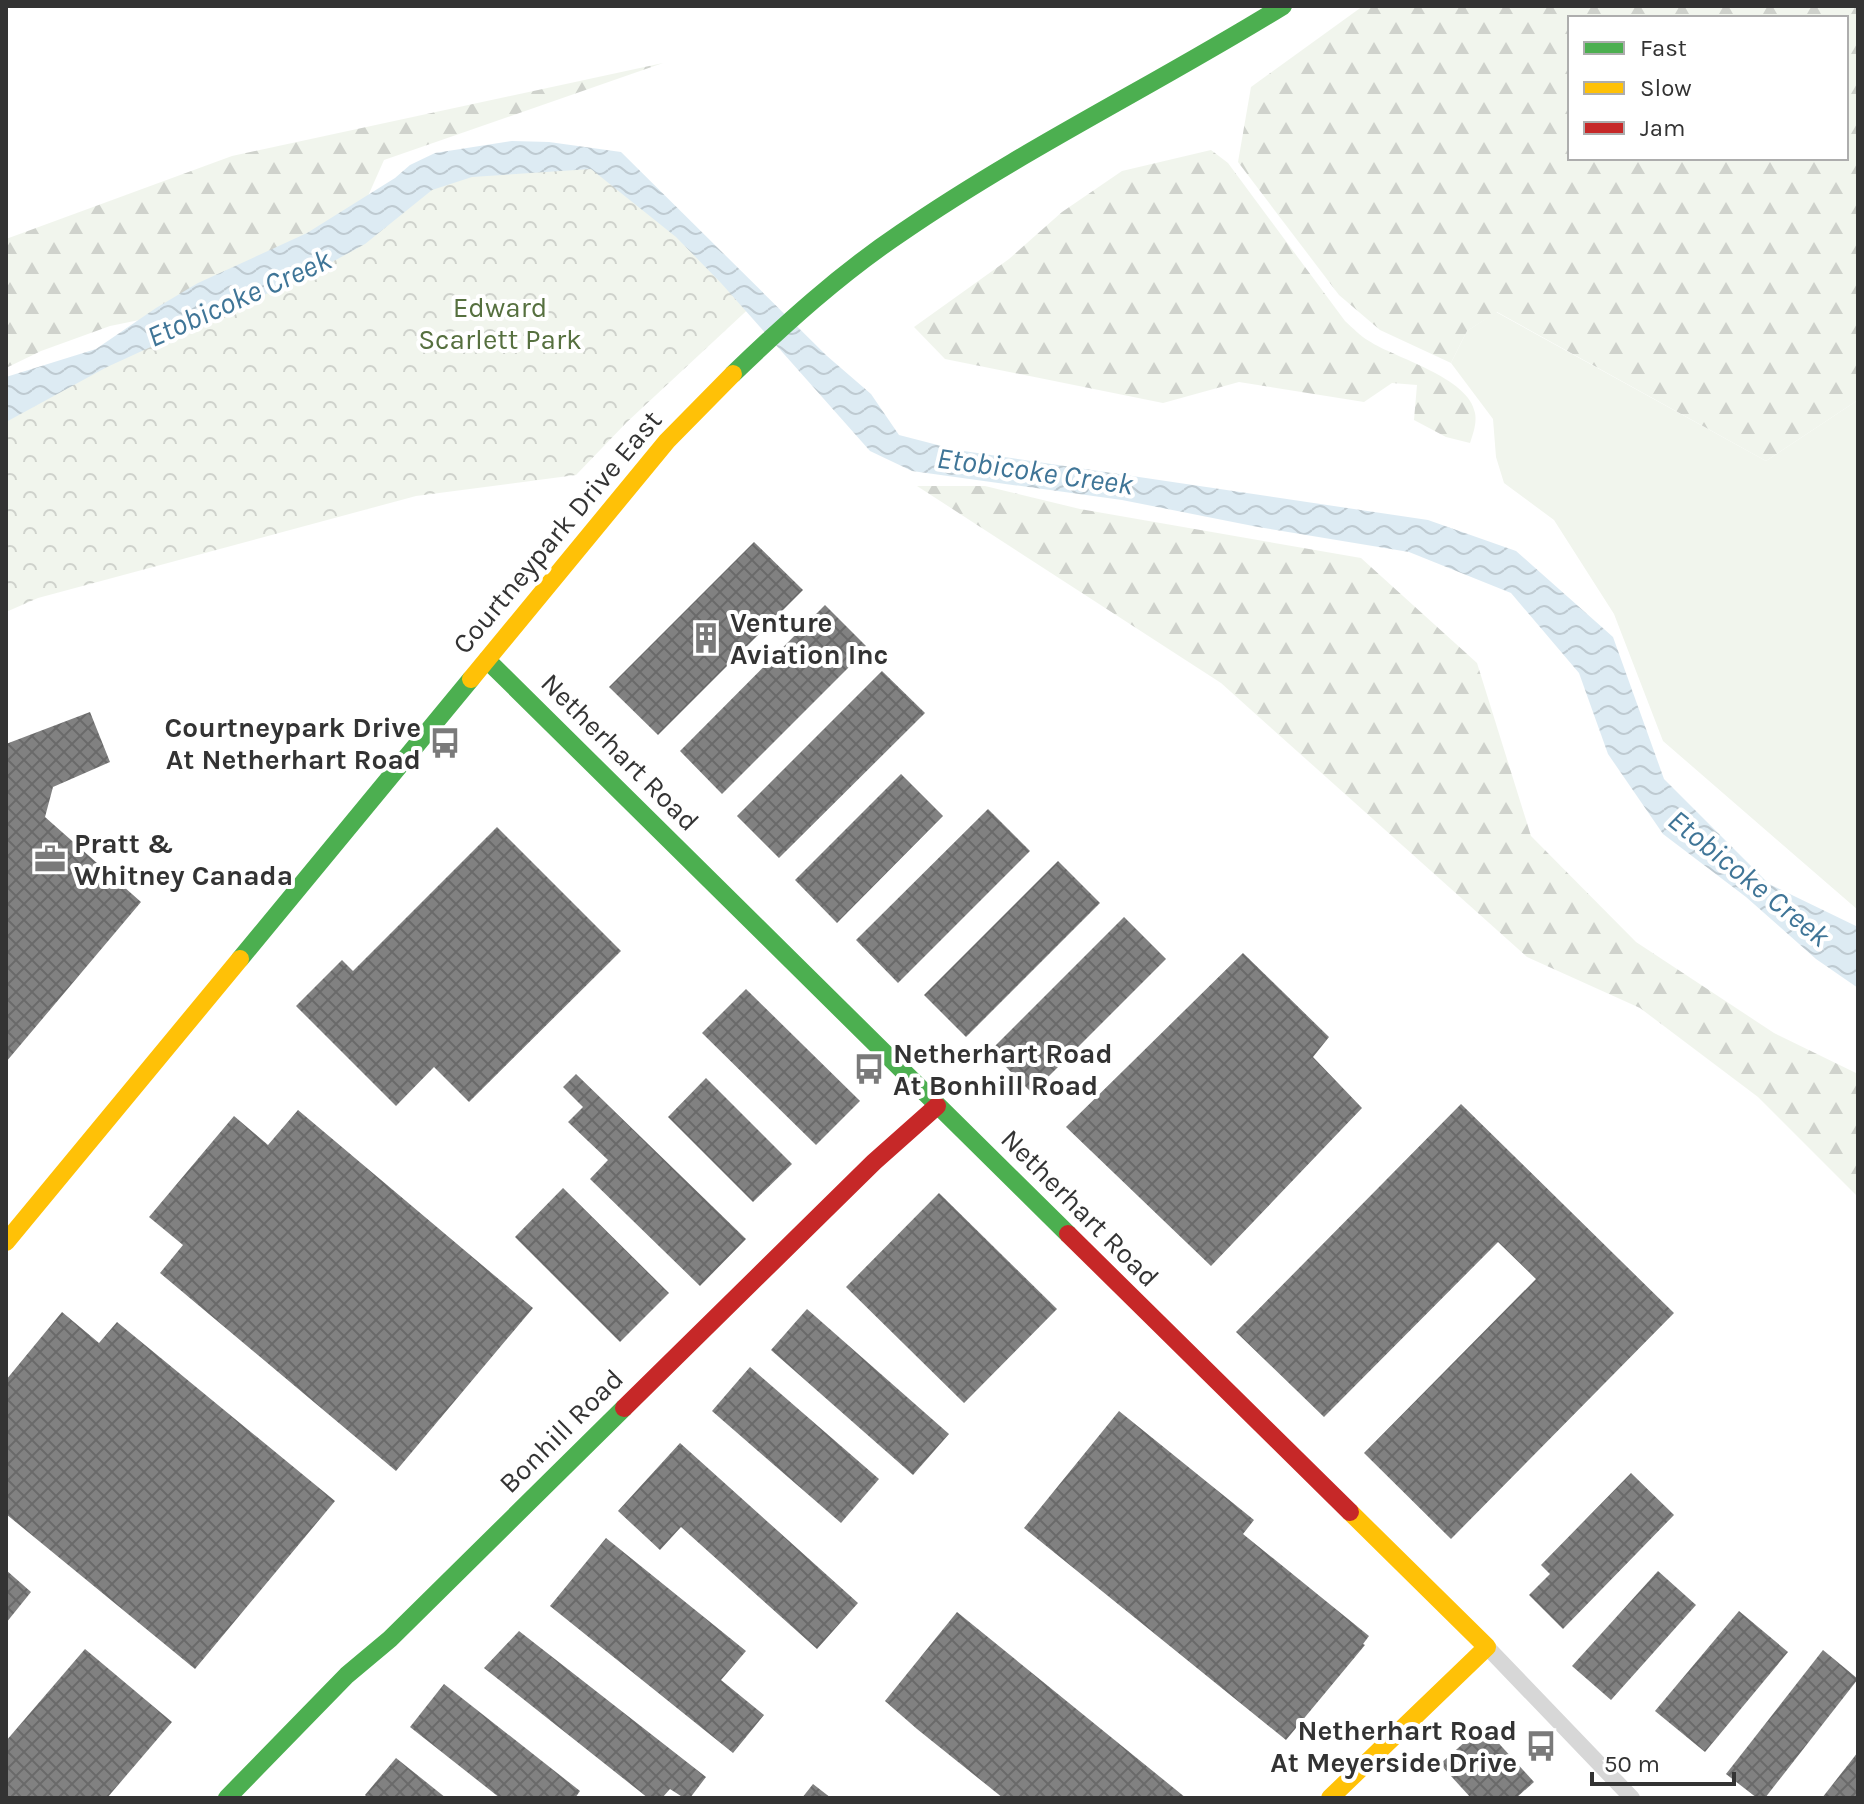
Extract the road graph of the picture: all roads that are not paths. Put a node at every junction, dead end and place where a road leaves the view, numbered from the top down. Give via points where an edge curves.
1 (1283, 6) edge
2 (487, 660) junction
3 (937, 1106) junction
4 (6, 1242) edge
5 (1487, 1647) junction
6 (227, 1798) edge
7 (1330, 1798) edge
8 (1632, 1798) edge

1 - 2 street, Courtneypark Drive East via 1214,51 1007,167 848,271 763,344 667,441
2 - 3 street, Netherhart Road
2 - 4 street, Courtneypark Drive East
3 - 5 street, Netherhart Road
3 - 6 street, Bonhill Road via 347,1675
5 - 7 street
5 - 8 street, Netherhart Road

